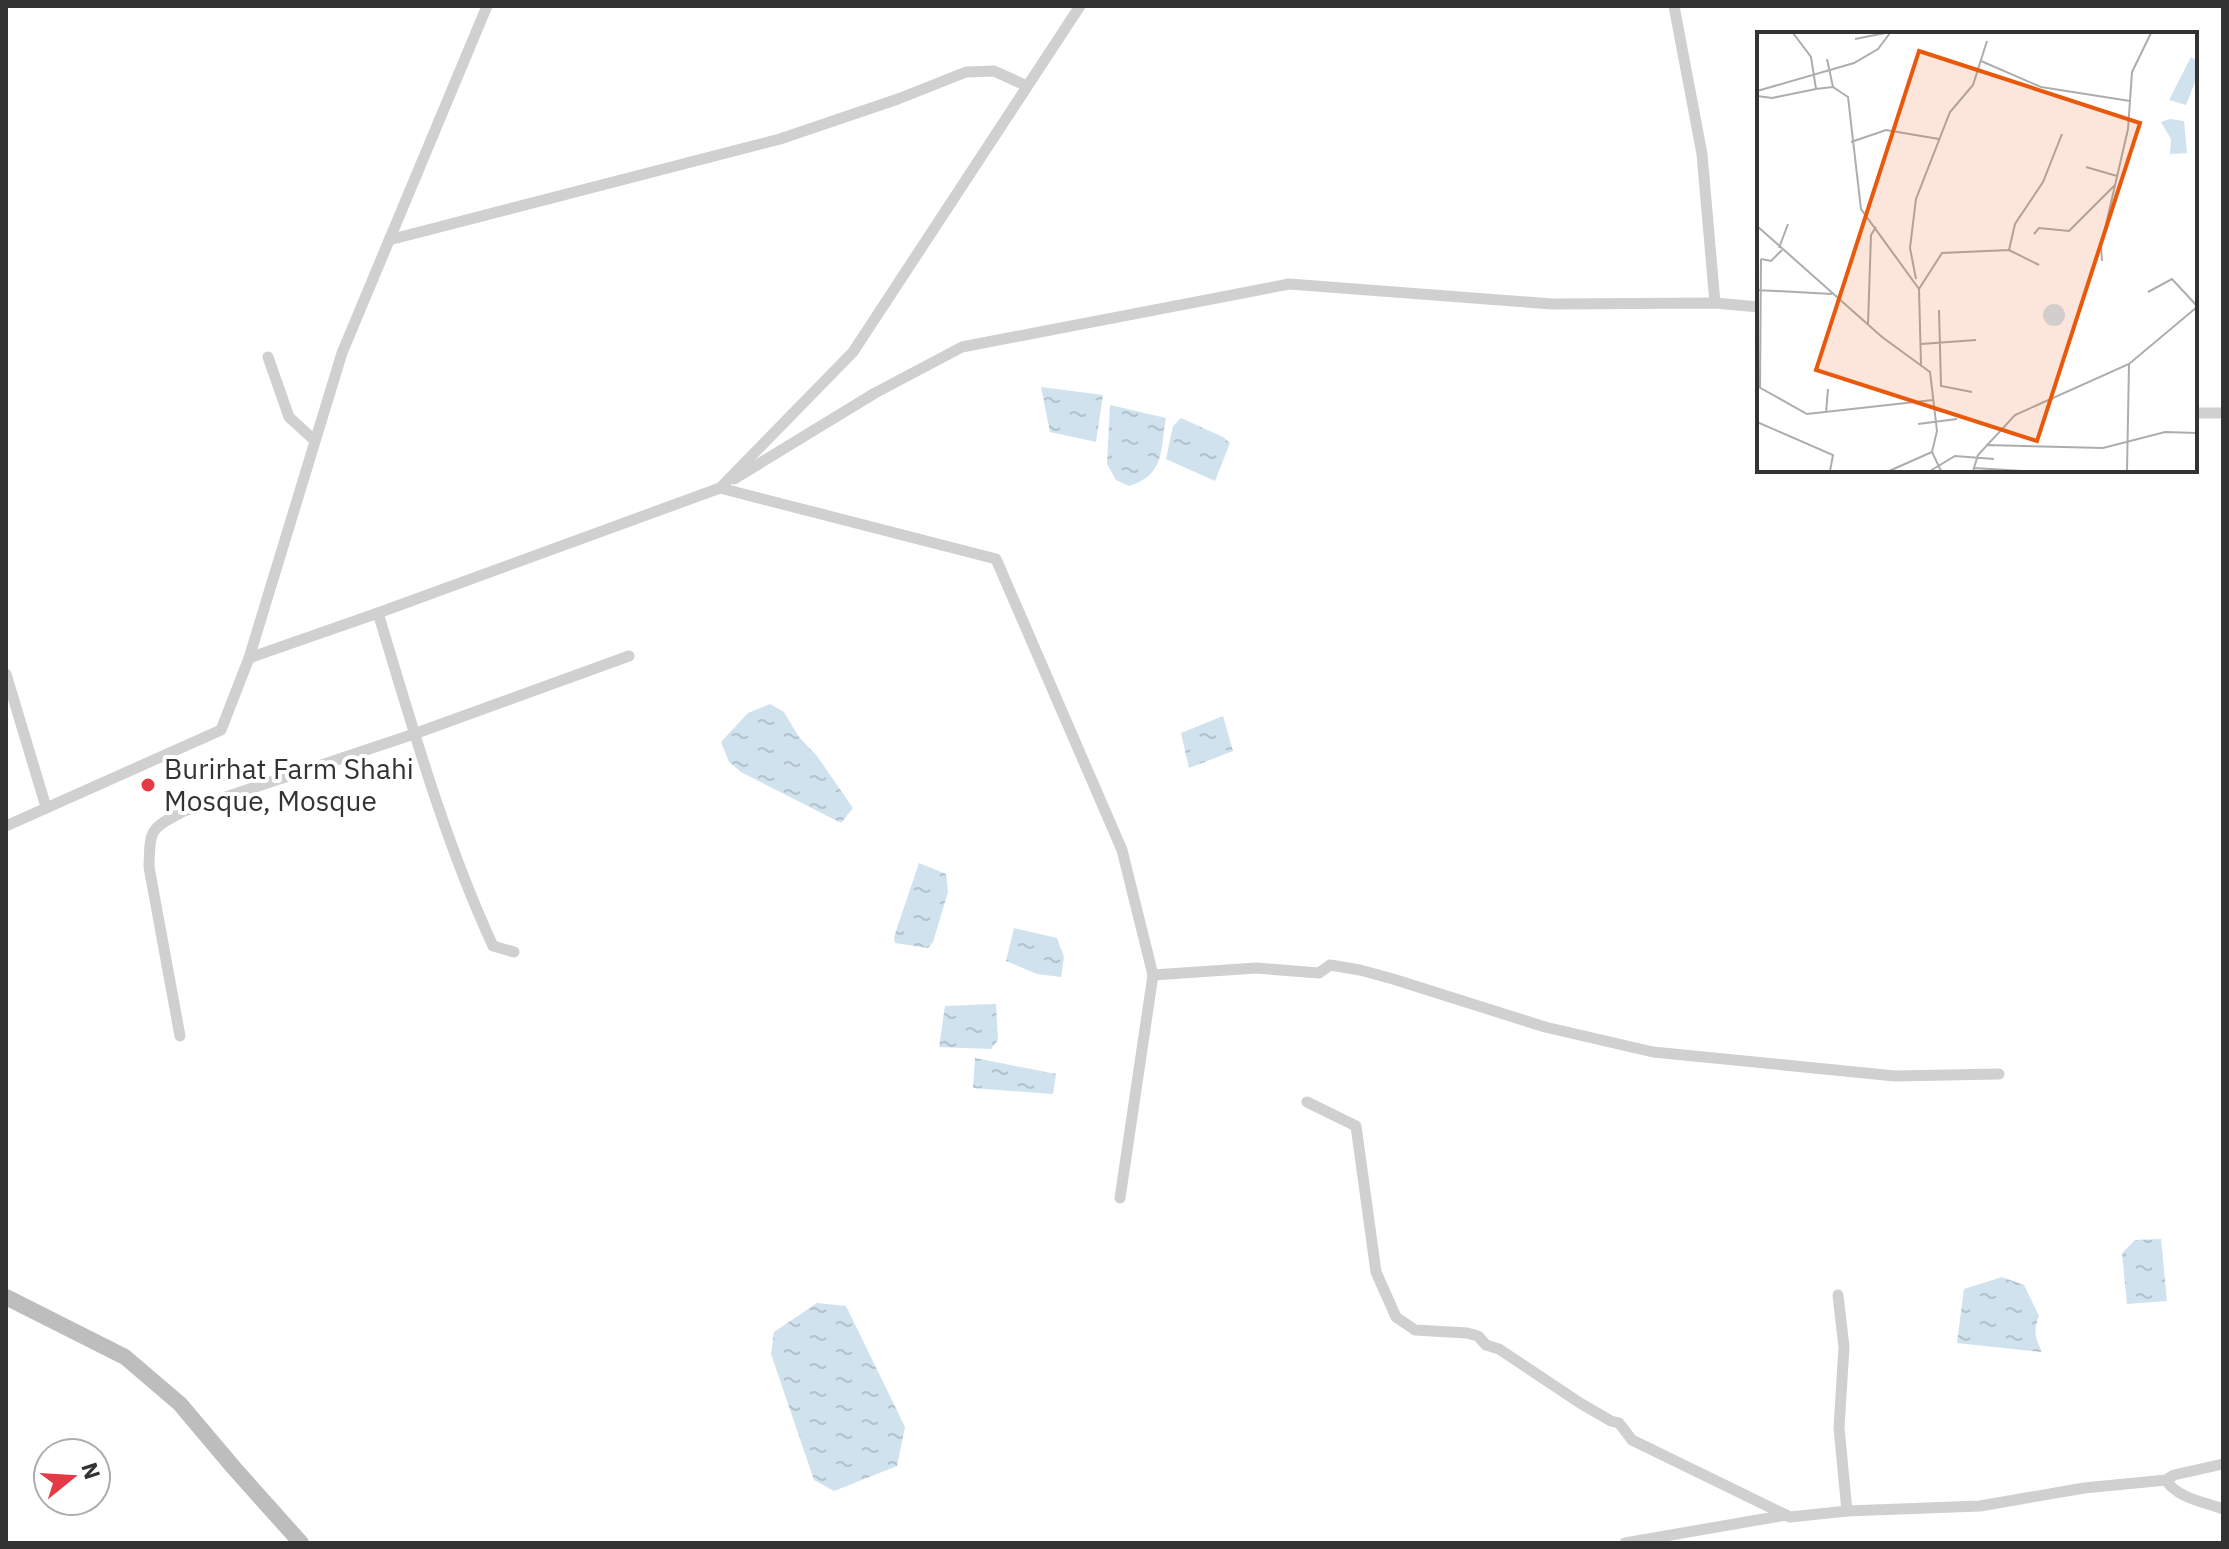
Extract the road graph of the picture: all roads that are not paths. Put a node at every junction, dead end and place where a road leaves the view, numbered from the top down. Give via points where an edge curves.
1 (487, 6) edge
2 (1080, 6) edge
3 (1674, 6) edge
4 (1027, 86) junction
5 (389, 240) junction
6 (1715, 303) junction
7 (1757, 307) edge
8 (268, 357) dead end
9 (2197, 413) edge
10 (2223, 413) edge
11 (314, 440) junction
12 (720, 488) junction
13 (378, 613) junction
14 (629, 656) dead end
15 (249, 658) junction
16 (6, 674) edge
17 (414, 734) junction
18 (46, 807) junction
19 (6, 826) edge
20 (514, 952) dead end
21 (1153, 975) junction
22 (180, 1036) dead end
23 (1999, 1074) dead end
24 (1307, 1102) dead end
25 (1120, 1198) dead end
26 (1838, 1295) dead end
27 (6, 1297) edge
28 (2223, 1464) edge
29 (2166, 1480) junction
30 (2223, 1509) edge
31 (1847, 1511) junction
32 (1786, 1515) junction
33 (301, 1543) edge
34 (1625, 1543) edge

1 - 5 street
2 - 4 street
3 - 6 street via 1702,154
4 - 5 street via 994,71 966,72 780,139
4 - 12 street via 853,352
5 - 11 street via 342,353
6 - 7 street
6 - 12 street via 1552,304 1289,284 962,347 875,393
8 - 11 street via 289,417
9 - 10 street
11 - 15 street
12 - 13 street
12 - 21 street via 996,559 1122,850
13 - 15 street
13 - 17 street
14 - 17 street
15 - 18 street via 221,730
16 - 18 street
17 - 20 street via 493,946
17 - 22 street via 184,811 155,826 149,867
18 - 19 street
21 - 23 street via 1256,968 1319,973 1330,965 1653,1052 1895,1076
21 - 25 street
24 - 32 street via 1356,1126 1376,1272 1396,1317 1415,1330 1478,1336 1619,1423 1632,1440
26 - 31 street via 1844,1347 1839,1428
27 - 33 main road via 125,1357 180,1404
28 - 29 street
29 - 30 street via 2184,1495
29 - 31 street via 1980,1506
31 - 32 street
32 - 34 street

